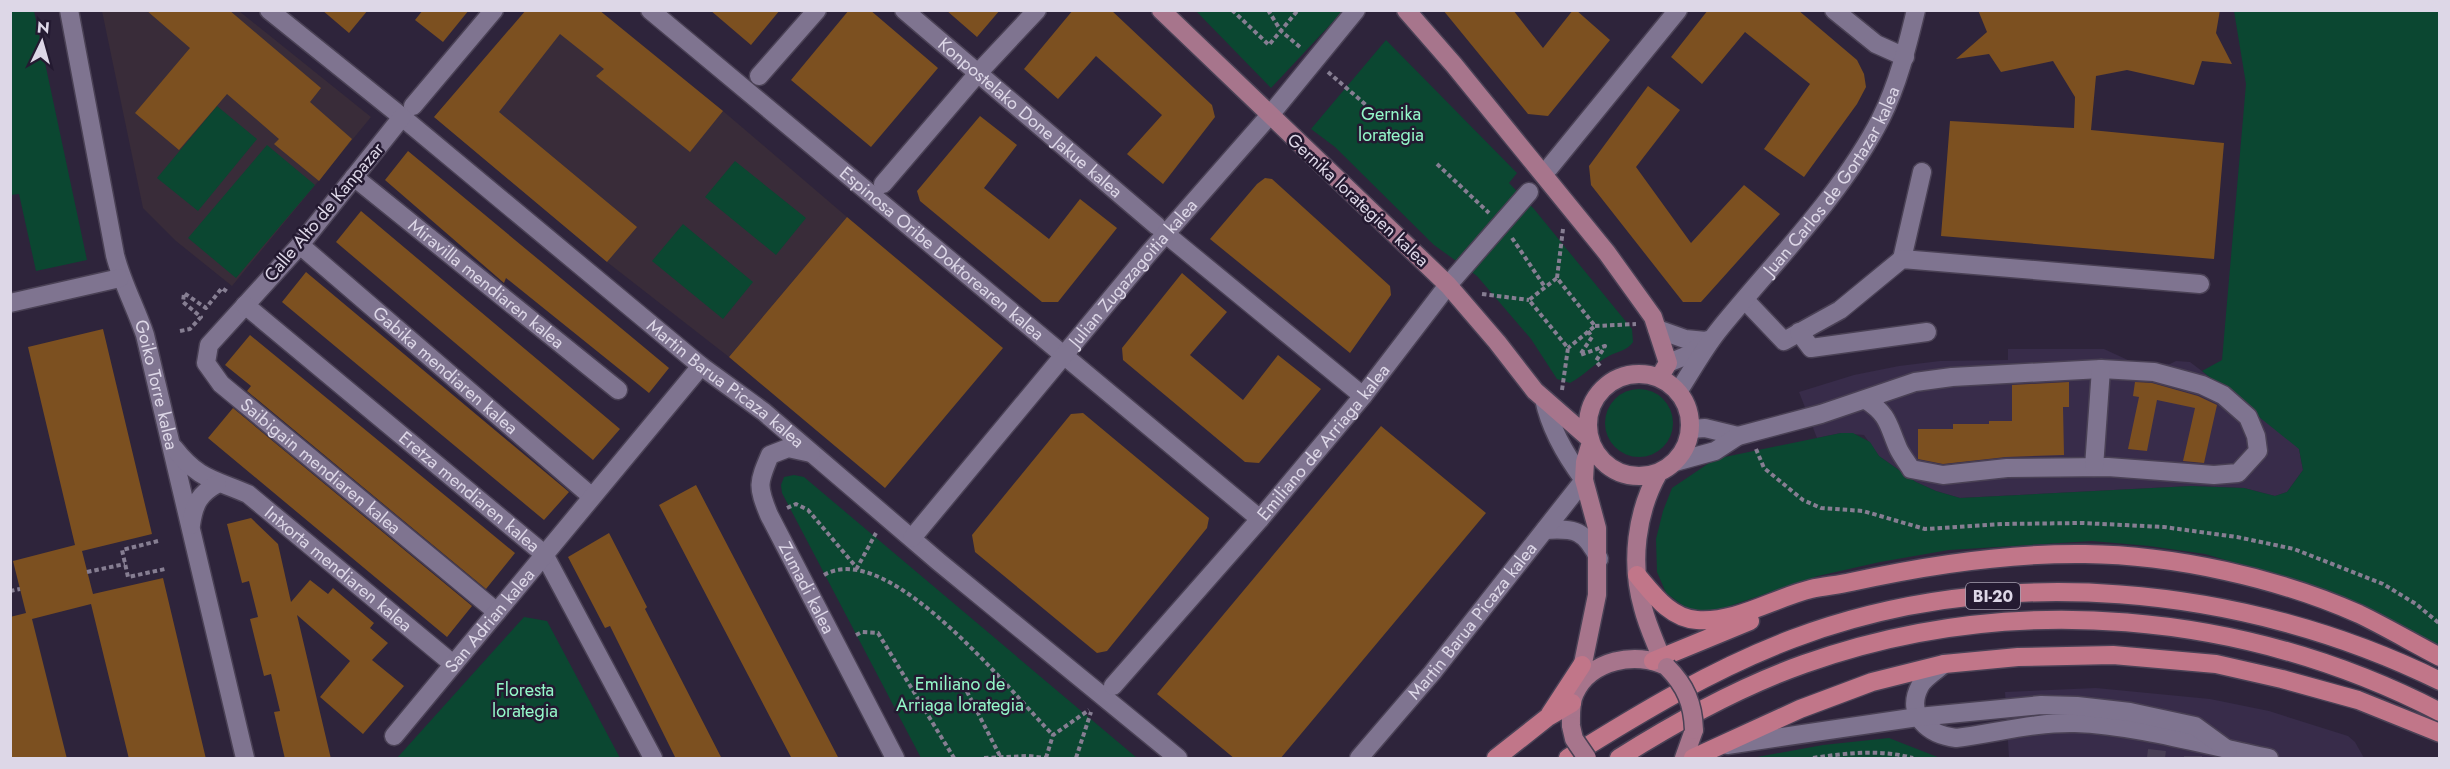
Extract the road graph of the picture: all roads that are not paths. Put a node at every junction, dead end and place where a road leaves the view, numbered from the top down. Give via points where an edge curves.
1 (69, 10) edge
2 (269, 10) edge
3 (494, 10) edge
4 (650, 10) edge
5 (817, 10) edge
6 (904, 10) edge
7 (1037, 10) edge
8 (1161, 10) edge
9 (1356, 10) edge
10 (1406, 10) edge
11 (1678, 10) edge
12 (1834, 10) edge
13 (1916, 10) edge
14 (1905, 57) junction
15 (978, 72) junction
16 (759, 76) dead end
17 (408, 112) junction
18 (1270, 115) junction
19 (424, 136) junction
20 (385, 138) junction
21 (1549, 168) dead end
22 (1922, 172) dead end
23 (354, 177) junction
24 (883, 184) dead end
25 (1529, 192) dead end
26 (1157, 226) dead end
27 (1173, 240) dead end
28 (300, 244) junction
29 (1902, 259) junction
30 (120, 278) junction
31 (2200, 284) dead end
32 (1448, 285) junction
33 (1744, 300) junction
34 (10, 303) edge
35 (246, 305) junction
36 (1650, 327) junction
37 (1799, 332) junction
38 (1927, 332) dead end
39 (1711, 338) junction
40 (1066, 355) junction
41 (701, 366) junction
42 (2101, 369) junction
43 (1664, 371) junction
44 (618, 390) dead end
45 (1678, 392) junction
46 (1363, 396) junction
47 (1552, 396) junction
48 (1866, 400) junction
49 (764, 412) junction
50 (1691, 429) junction
51 (1738, 436) junction
52 (1590, 440) junction
53 (172, 446) junction
54 (813, 453) junction
55 (770, 454) junction
56 (1667, 467) junction
57 (2094, 467) junction
58 (1584, 480) junction
59 (218, 484) junction
60 (591, 496) junction
61 (1260, 519) junction
62 (190, 528) junction
63 (1545, 530) junction
64 (912, 538) junction
65 (544, 554) junction
66 (1599, 559) junction
67 (1637, 575) junction
68 (1849, 582) junction
69 (497, 612) junction
70 (2439, 657) edge
71 (1661, 663) junction
72 (453, 664) junction
73 (1944, 664) junction
74 (1582, 665) junction
75 (2439, 681) edge
76 (1113, 686) dead end
77 (1575, 695) junction
78 (2439, 712) edge
79 (1548, 717) junction
80 (1918, 717) junction
81 (2439, 733) edge
82 (2158, 735) junction
83 (394, 736) dead end
84 (1719, 746) junction
85 (2228, 754) edge
86 (245, 759) edge
87 (653, 759) edge
88 (895, 759) edge
89 (1178, 759) edge
90 (1359, 759) edge
91 (1496, 759) edge
92 (1568, 759) edge
93 (1587, 759) edge
94 (1619, 759) edge
95 (1684, 759) edge
96 (1693, 759) edge
97 (2269, 759) edge

1 - 30 street, Goiko Torre kalea
2 - 17 street, Martin Barua Picaza kalea
3 - 17 street, Calle Alto de Kanpazar
4 - 40 street, Espinosa Oribe Doktorearen kalea
5 - 16 street
6 - 15 street, Konpostelako Done Jakue kalea
7 - 15 street
8 - 18 main road, Gernika lorategien kalea
9 - 18 street, Julian Zugazagoitia kalea
10 - 36 main road via 1607,253 1653,317
11 - 21 street
12 - 14 street via 1876,44
13 - 14 street, Juan Carlos de Gortazar kalea
14 - 33 street, Juan Carlos de Gortazar kalea via 1880,118 1857,158
15 - 24 street
15 - 26 street, Konpostelako Done Jakue kalea
17 - 19 street, Martin Barua Picaza kalea
17 - 20 street, Calle Alto de Kanpazar
18 - 32 main road, Gernika lorategien kalea
18 - 40 street, Julian Zugazagoitia kalea
19 - 20 street via 401,133
19 - 41 street, Martin Barua Picaza kalea
20 - 23 street, Calle Alto de Kanpazar
22 - 29 street
23 - 28 street, Calle Alto de Kanpazar
23 - 44 street, Miravilla mendiaren kalea
25 - 32 street, Emiliano de Arriaga kalea
27 - 46 street
28 - 35 street, Calle Alto de Kanpazar
28 - 60 street, Gabika mendiaren kalea
29 - 31 street
29 - 37 street via 1839,310
30 - 34 street
30 - 53 street, Goiko Torre kalea via 145,335
32 - 46 street, Emiliano de Arriaga kalea
32 - 47 main road, Gernika lorategien kalea via 1535,392
33 - 37 street via 1784,341
33 - 39 street, Juan Carlos de Gortazar kalea
35 - 65 street, Eretza mendiaren kalea
35 - 69 street, Saibigain mendiaren kalea via 209,345 206,363 221,384
36 - 39 street via 1685,339
36 - 43 main road
37 - 38 street via 1812,348
39 - 43 street, Juan Carlos de Gortazar kalea
39 - 45 street, Juan Carlos de Gortazar kalea
40 - 61 street, Espinosa Oribe Doktorearen kalea
40 - 64 street, Julian Zugazagoitia kalea
41 - 49 street, Martin Barua Picaza kalea
41 - 60 street, San Adrian kalea
42 - 48 street via 1952,376 1915,382
42 - 57 street
42 - 57 street via 2154,372 2223,394 2248,417 2258,451 2238,473
43 - 45 main road
43 - 52 main road via 1627,375 1600,392 1588,422
45 - 50 main road via 1686,403
46 - 61 street, Emiliano de Arriaga kalea
47 - 52 main road, Gernika lorategien kalea
47 - 58 street, Gernika lorategien kalea via 1547,415
48 - 51 street
48 - 57 street via 1889,421 1898,449 1911,469 1943,475 2007,468
49 - 54 street, Martin Barua Picaza kalea
49 - 55 street via 772,441
50 - 51 street via 1705,428
50 - 56 main road via 1683,453
51 - 56 street via 1715,451
52 - 56 main road via 1609,466 1625,474 1642,476
52 - 58 main road
53 - 59 street, Intxorta mendiaren kalea via 187,465
53 - 62 street, Goiko Torre kalea
54 - 55 street via 788,447
54 - 64 street, Martin Barua Picaza kalea
55 - 88 street, Zumadi kalea via 756,469 768,516
56 - 67 main road via 1650,488 1642,516 1637,538
58 - 63 street, Martin Barua Picaza kalea
58 - 66 main road via 1597,528
59 - 62 street via 199,497
59 - 72 street, Intxorta mendiaren kalea via 248,494
60 - 65 street, San Adrian kalea
61 - 76 street, Emiliano de Arriaga kalea
62 - 86 street, Goiko Torre kalea
63 - 66 street via 1581,532
63 - 90 street, Martin Barua Picaza kalea
64 - 89 street, Martin Barua Picaza kalea
65 - 69 street, San Adrian kalea
65 - 87 street, Eretza mendiaren kalea
66 - 74 main road via 1597,595
67 - 68 highway via 1670,610 1696,620 1715,620 1812,589
67 - 71 main road via 1642,605
68 - 70 highway via 2001,556 2086,554 2147,559 2221,571 2297,592 2359,614
68 - 71 highway
69 - 72 street, San Adrian kalea
71 - 77 main road via 1641,659 1610,662 1596,669
71 - 95 main road, bridge via 1680,680 1693,710 1694,730
72 - 83 street, San Adrian kalea
73 - 80 street via 1920,685
73 - 81 highway via 2018,657 2113,655 2216,664 2358,700
73 - 84 highway via 1872,682
74 - 77 main road
74 - 79 highway
75 - 92 highway, BI-20 via 2330,635 2221,607 2114,593 1969,598 1901,608 1793,639 1711,674
77 - 79 highway
77 - 93 main road, bridge via 1571,726
78 - 94 highway, BI-20 via 2321,661 2215,633 2113,621 2023,621 1916,633 1802,664 1723,699
79 - 91 highway
80 - 82 street via 2041,705 2077,706
80 - 82 street via 1923,726 1935,733 1956,738 2041,724 2076,723
80 - 84 street
82 - 85 street
84 - 96 highway
85 - 97 street

